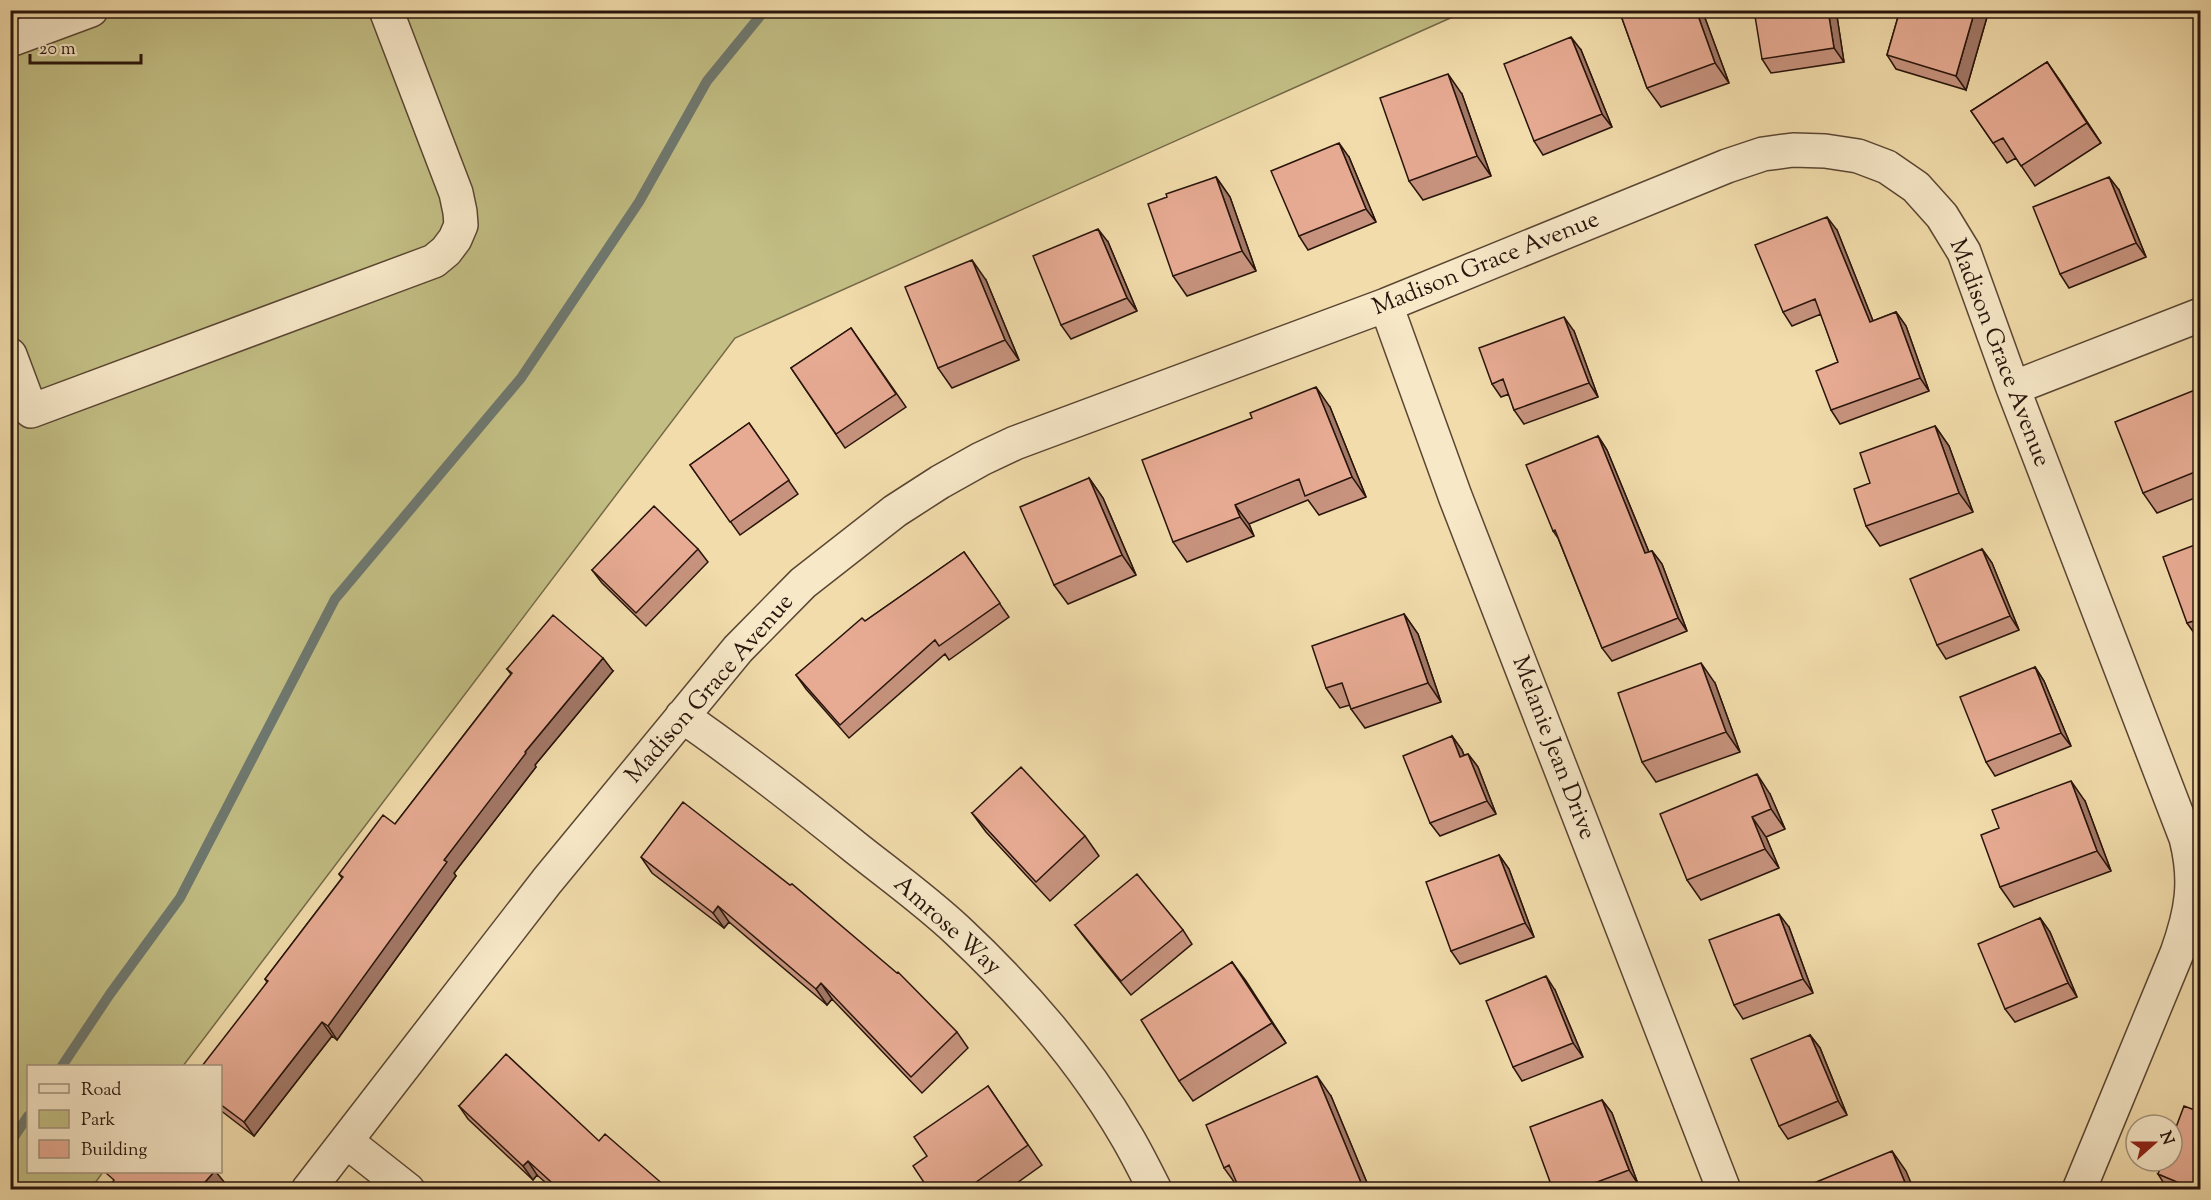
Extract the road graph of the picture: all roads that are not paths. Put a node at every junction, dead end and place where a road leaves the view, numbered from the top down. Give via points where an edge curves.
1 (91, 10) edge
2 (386, 10) edge
3 (10, 40) edge
4 (1386, 305) junction
5 (2200, 315) edge
6 (10, 354) edge
7 (2013, 388) junction
8 (682, 716) junction
9 (346, 1141) junction
10 (308, 1190) edge
11 (408, 1190) edge
12 (1155, 1190) edge
13 (1724, 1190) edge
14 (2079, 1190) edge

1 - 3 street
2 - 6 street via 456,193 461,225 446,251 434,261 31,411
4 - 7 street, Madison Grace Avenue via 1727,166 1763,154 1825,151 1858,156 1887,167 1916,187 1942,216 1964,252
4 - 8 street, Madison Grace Avenue via 1059,425 981,459 940,482 895,511 803,583 738,649
4 - 13 street, Melanie Jean Drive via 1455,496
5 - 7 street
7 - 14 street, Madison Grace Avenue via 2180,818 2193,875 2193,897 2177,953
8 - 9 street, Madison Grace Avenue via 547,881
8 - 12 street, Amrose Way via 788,793 983,955 1084,1072 1127,1137
9 - 10 street, Madison Grace Avenue
9 - 11 street

